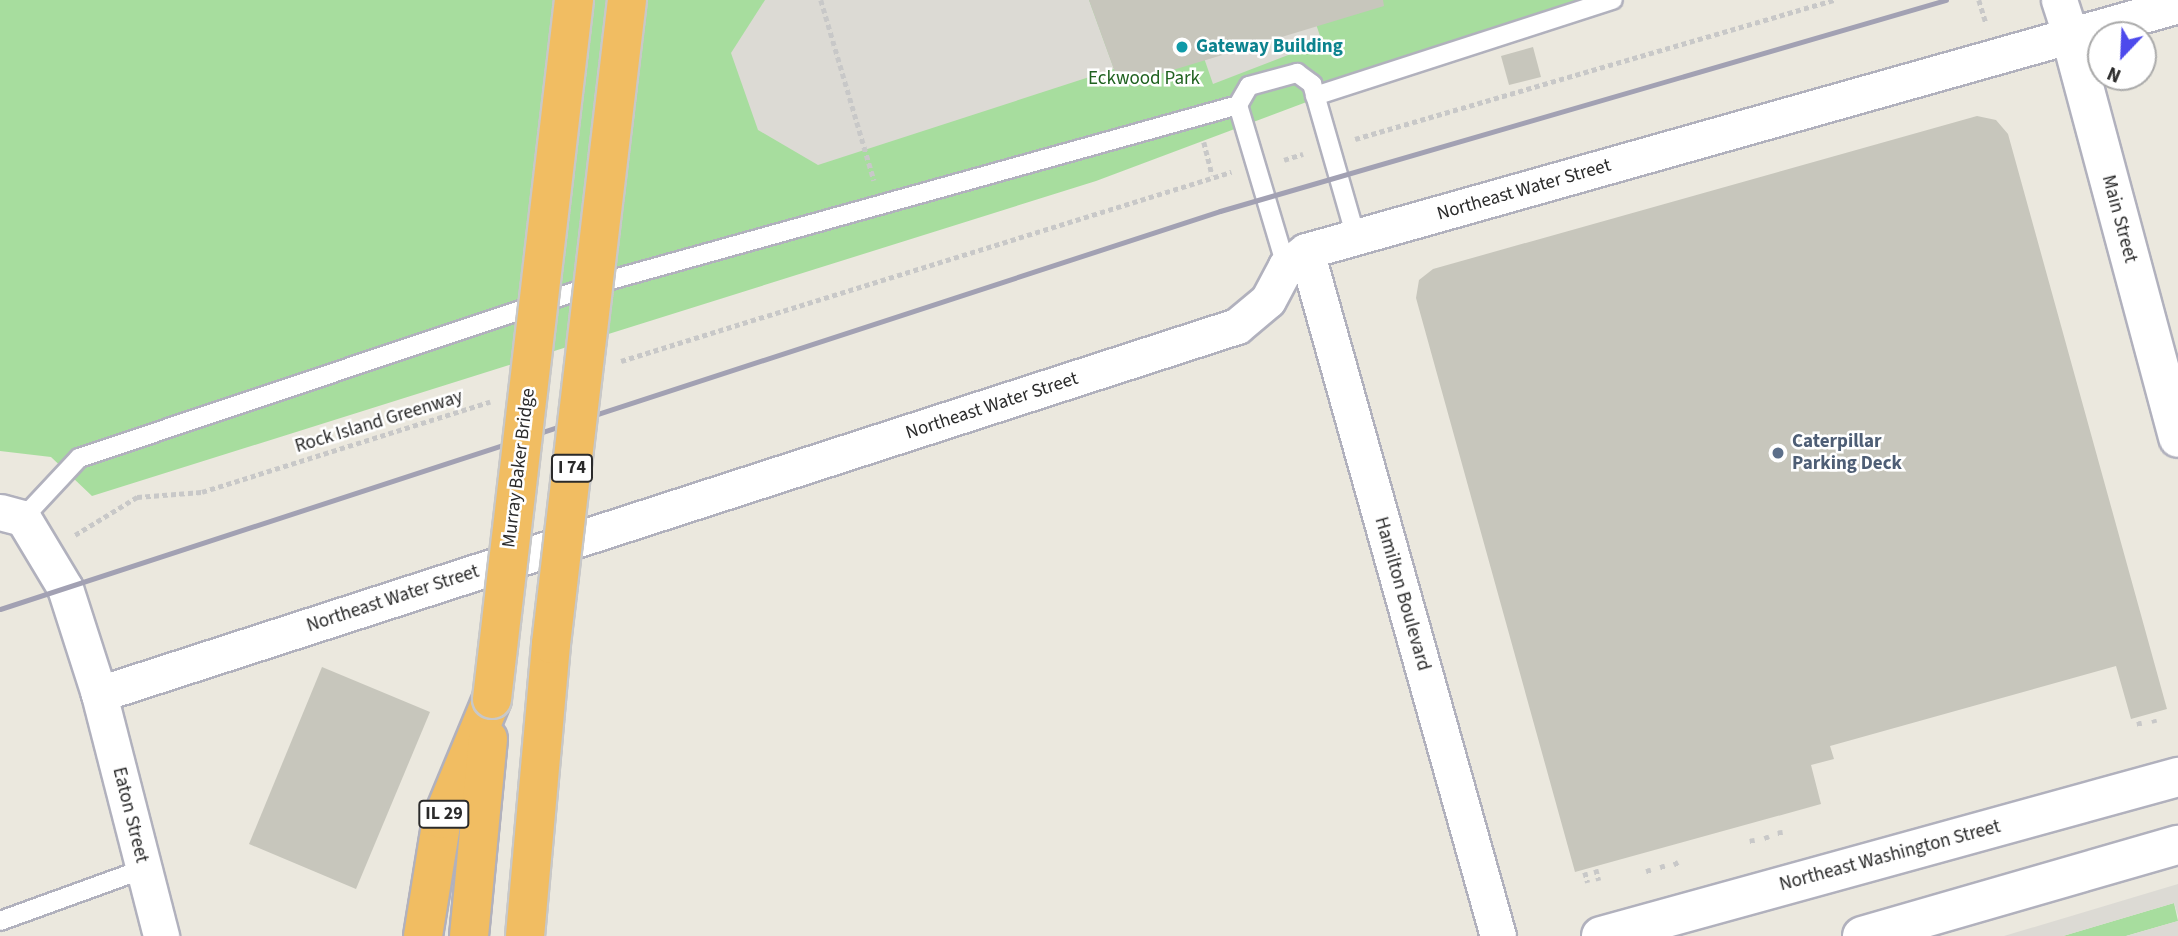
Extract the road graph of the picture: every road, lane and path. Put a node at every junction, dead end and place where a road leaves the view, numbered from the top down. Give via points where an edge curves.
1 (574, 0) edge
2 (627, 0) edge
3 (821, 0) edge
4 (1613, 0) edge
5 (1979, 0) edge
6 (2178, 5) edge
7 (2064, 17) edge
8 (1989, 32) dead end
9 (1315, 96) junction
10 (1238, 105) junction
11 (882, 207) junction
12 (1356, 237) junction
13 (1296, 258) junction
14 (687, 340) dead end
15 (608, 365) dead end
16 (503, 398) dead end
17 (2178, 438) edge
18 (11, 515) edge
19 (83, 531) dead end
20 (99, 694) junction
21 (492, 699) junction
22 (2178, 777) edge
23 (2178, 845) edge
24 (1675, 861) dead end
25 (1662, 864) dead end
26 (1678, 867) dead end
27 (1648, 868) dead end
28 (144, 869) junction
29 (1596, 869) dead end
30 (1664, 871) dead end
31 (1585, 872) dead end
32 (1650, 875) dead end
33 (1599, 881) dead end
34 (1588, 883) dead end
35 (0, 920) edge
36 (161, 936) edge
37 (423, 936) edge
38 (470, 936) edge
39 (525, 936) edge
40 (1498, 936) edge
41 (1601, 936) edge
42 (1862, 936) edge

1 - 21 highway, Murray Baker Bridge / I 74, bridge
2 - 39 highway, I 74, bridge via 551,644
3 - 11 path
4 - 9 lane
5 - 8 path
6 - 7 street, Northeast Water Street
7 - 12 street, Northeast Water Street
7 - 17 street, Main Street
9 - 10 lane via 1308,78 1297,73 1248,86
9 - 12 lane
10 - 11 lane
10 - 13 lane
11 - 18 lane via 607,281 79,458
12 - 13 street, Northeast Water Street
13 - 20 street, Northeast Water Street via 1268,300 1237,326
13 - 40 street, Hamilton Boulevard
14 - 15 path
16 - 19 path, Rock Island Greenway via 202,492 137,497
18 - 20 street via 65,588
20 - 28 street, Eaton Street
21 - 37 highway, IL 29 via 442,819
21 - 38 highway, Murray Baker Bridge / I 74
22 - 41 street, Northeast Washington Street
23 - 42 street
24 - 26 path
25 - 30 path
27 - 32 path
28 - 35 lane
28 - 36 street, Eaton Street
29 - 33 path
31 - 34 path

